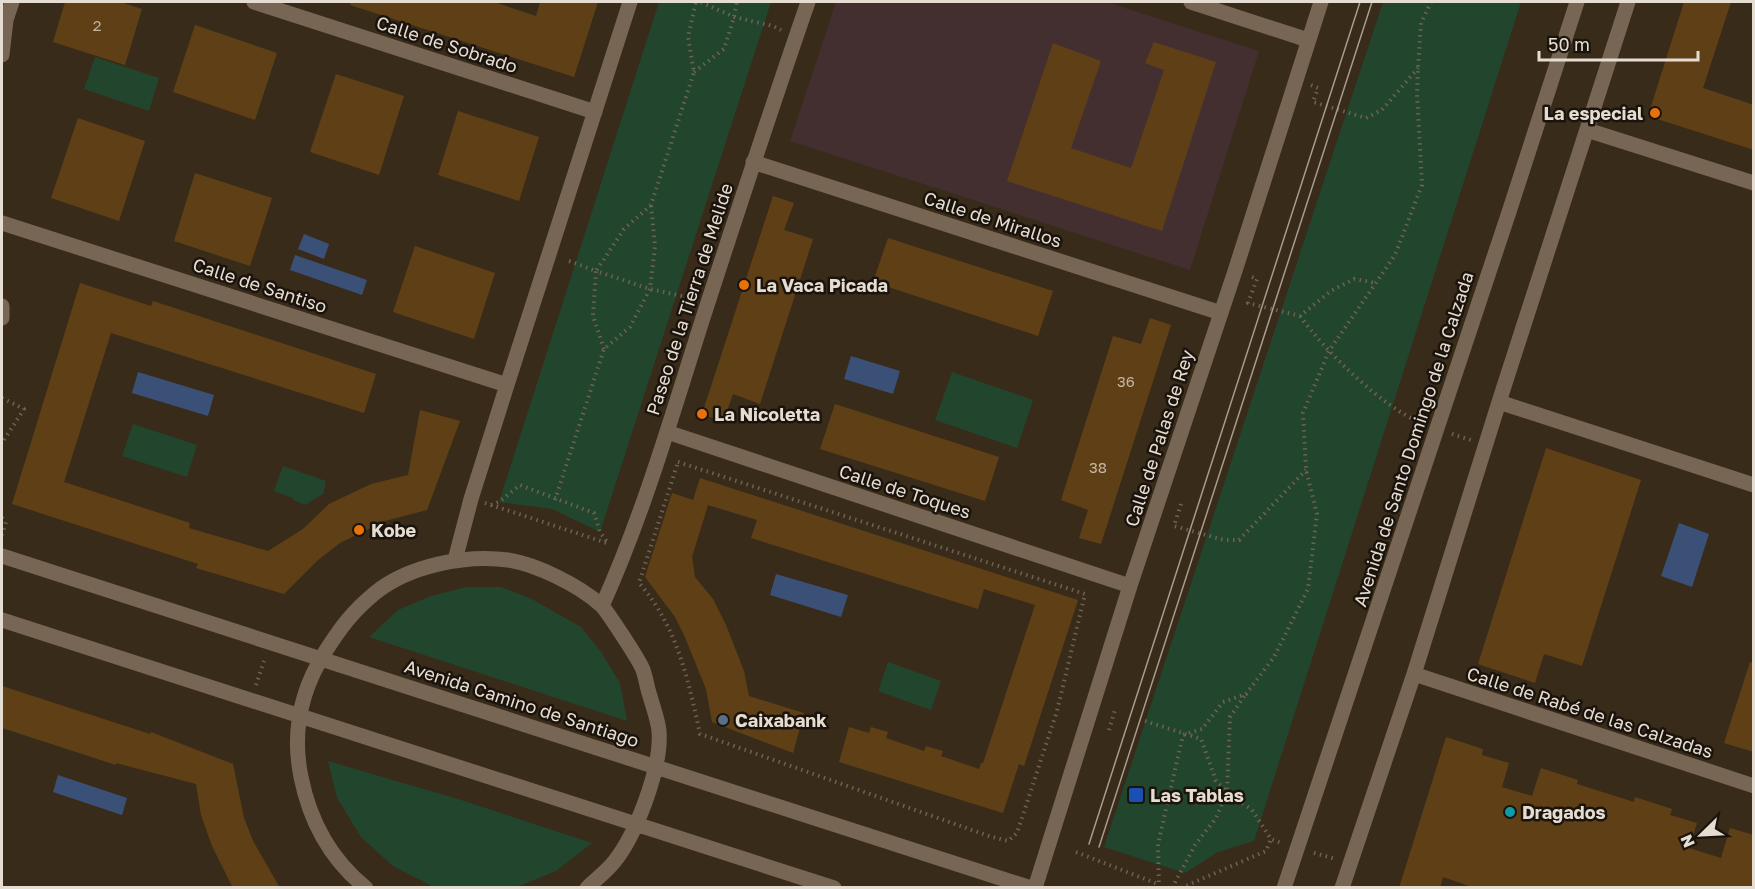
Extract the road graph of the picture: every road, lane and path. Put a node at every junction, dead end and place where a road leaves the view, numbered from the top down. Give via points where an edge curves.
1 (12, 2) edge
2 (254, 2) edge
3 (630, 2) edge
4 (696, 2) edge
5 (701, 2) edge
6 (737, 2) edge
7 (808, 2) edge
8 (1191, 2) edge
9 (1321, 2) edge
10 (1431, 2) edge
11 (1577, 2) edge
12 (1628, 2) edge
13 (734, 17) junction
14 (795, 37) junction
15 (1308, 40) junction
16 (2, 55) edge
17 (1418, 68) junction
18 (694, 72) junction
19 (1296, 79) junction
20 (595, 112) junction
21 (1587, 129) junction
22 (753, 162) junction
23 (1754, 183) edge
24 (651, 205) junction
25 (2, 223) edge
26 (569, 261) dead end
27 (596, 271) junction
28 (1235, 271) junction
29 (1376, 283) junction
30 (650, 289) junction
31 (686, 297) dead end
32 (2, 306) edge
33 (1221, 314) junction
34 (1300, 316) junction
35 (2, 318) edge
36 (604, 349) junction
37 (1329, 351) junction
38 (507, 385) junction
39 (2, 398) edge
40 (1499, 402) junction
41 (1437, 429) junction
42 (667, 432) junction
43 (2, 443) edge
44 (1486, 444) junction
45 (1306, 470) junction
46 (1754, 485) edge
47 (471, 499) junction
48 (555, 500) junction
49 (1181, 504) dead end
50 (491, 505) junction
51 (2, 518) edge
52 (2, 535) edge
53 (607, 543) junction
54 (627, 550) junction
55 (2, 556) edge
56 (455, 560) junction
57 (1130, 586) junction
58 (1085, 594) joint
59 (602, 606) junction
60 (2, 620) edge
61 (270, 643) junction
62 (321, 659) junction
63 (1414, 674) junction
64 (1246, 694) junction
65 (251, 700) junction
66 (1115, 710) dead end
67 (298, 716) junction
68 (1145, 721) dead end
69 (1109, 730) dead end
70 (1184, 735) junction
71 (656, 766) junction
72 (1754, 786) edge
73 (1227, 792) junction
74 (636, 824) junction
75 (1271, 839) junction
76 (1297, 849) junction
77 (1076, 852) dead end
78 (1351, 864) junction
79 (348, 881) edge
80 (1158, 886) edge
81 (366, 888) edge
82 (587, 888) edge
83 (834, 888) edge
84 (1031, 888) edge
85 (1035, 888) edge
86 (1172, 888) edge
87 (1181, 888) edge
88 (1284, 888) edge
89 (1342, 888) edge

1 - 16 street
2 - 20 street, Calle de Sobrado
3 - 20 street
4 - 18 path via 688,37
5 - 13 path
6 - 13 path
7 - 14 street, Paseo de la Tierra de Melide
8 - 15 street
9 - 15 street, Calle de Palas de Rey
10 - 17 path via 1421,22
11 - 41 street, Avenida de Santo Domingo de la Calzada
12 - 21 street
13 - 14 path via 773,26
13 - 18 path via 724,49
14 - 22 street, Paseo de la Tierra de Melide
15 - 19 street, Calle de Palas de Rey
17 - 19 path via 1382,110 1366,118 1313,102 1318,88
17 - 29 path via 1422,185 1395,255
18 - 24 path
19 - 28 street, Calle de Palas de Rey
20 - 38 street
21 - 23 street
21 - 40 street
22 - 33 street, Calle de Mirallos
22 - 42 street, Paseo de la Tierra de Melide
24 - 27 path via 624,229
24 - 30 path via 655,246
25 - 38 street, Calle de Santiso
26 - 27 path
27 - 30 path
27 - 36 path via 593,316
28 - 33 street, Calle de Palas de Rey
28 - 34 path via 1257,279 1248,303
29 - 34 path via 1354,279 1331,291
29 - 37 path
30 - 31 path
30 - 36 path via 630,327
32 - 35 street
33 - 57 street, Calle de Palas de Rey
34 - 37 path
36 - 48 path
37 - 41 path via 1373,392 1414,420
37 - 45 path via 1303,413
38 - 47 street
39 - 43 path via 24,409
40 - 44 street
40 - 46 street
41 - 44 path
41 - 76 street, Avenida de Santo Domingo de la Calzada
42 - 54 street, Paseo de la Tierra de Melide
42 - 57 street, Calle de Toques
44 - 63 street
45 - 49 path via 1239,540 1224,540 1174,526
45 - 64 path via 1317,514 1308,589 1274,657
47 - 50 path
47 - 56 street
48 - 50 path via 520,485
48 - 53 path via 594,513
50 - 53 path
51 - 52 path via 6,522
53 - 54 path
54 - 59 street, Paseo de la Tierra de Melide
55 - 61 street, Avenida Camino de Santiago
56 - 59 street via 518,563 558,576
56 - 62 street via 414,571 376,592 345,621
57 - 85 street, Calle de Palas de Rey
58 - 58 path via 1057,711 1017,833 1008,841 700,734 680,652 664,617 639,584 678,462
59 - 71 street via 643,668 658,731
60 - 65 street
61 - 62 street, Avenida Camino de Santiago
61 - 65 path
62 - 67 street
62 - 71 street, Avenida Camino de Santiago
63 - 72 street, Calle de Rabé de las Calzadas
63 - 78 street
64 - 70 path via 1223,702 1202,729
64 - 73 path via 1230,717
65 - 67 street
66 - 69 path
67 - 74 street
67 - 79 street via 298,762 306,803
68 - 70 path
70 - 73 path via 1202,739 1216,781
70 - 80 path via 1158,844
71 - 74 street
71 - 84 street, Avenida Camino de Santiago
73 - 75 path via 1252,810
73 - 86 path via 1216,818 1195,845
74 - 82 street via 614,862
74 - 83 street
75 - 76 path
75 - 87 path via 1266,851
76 - 78 path
76 - 88 street, Avenida de Santo Domingo de la Calzada
77 - 80 path
78 - 89 street
79 - 81 street

